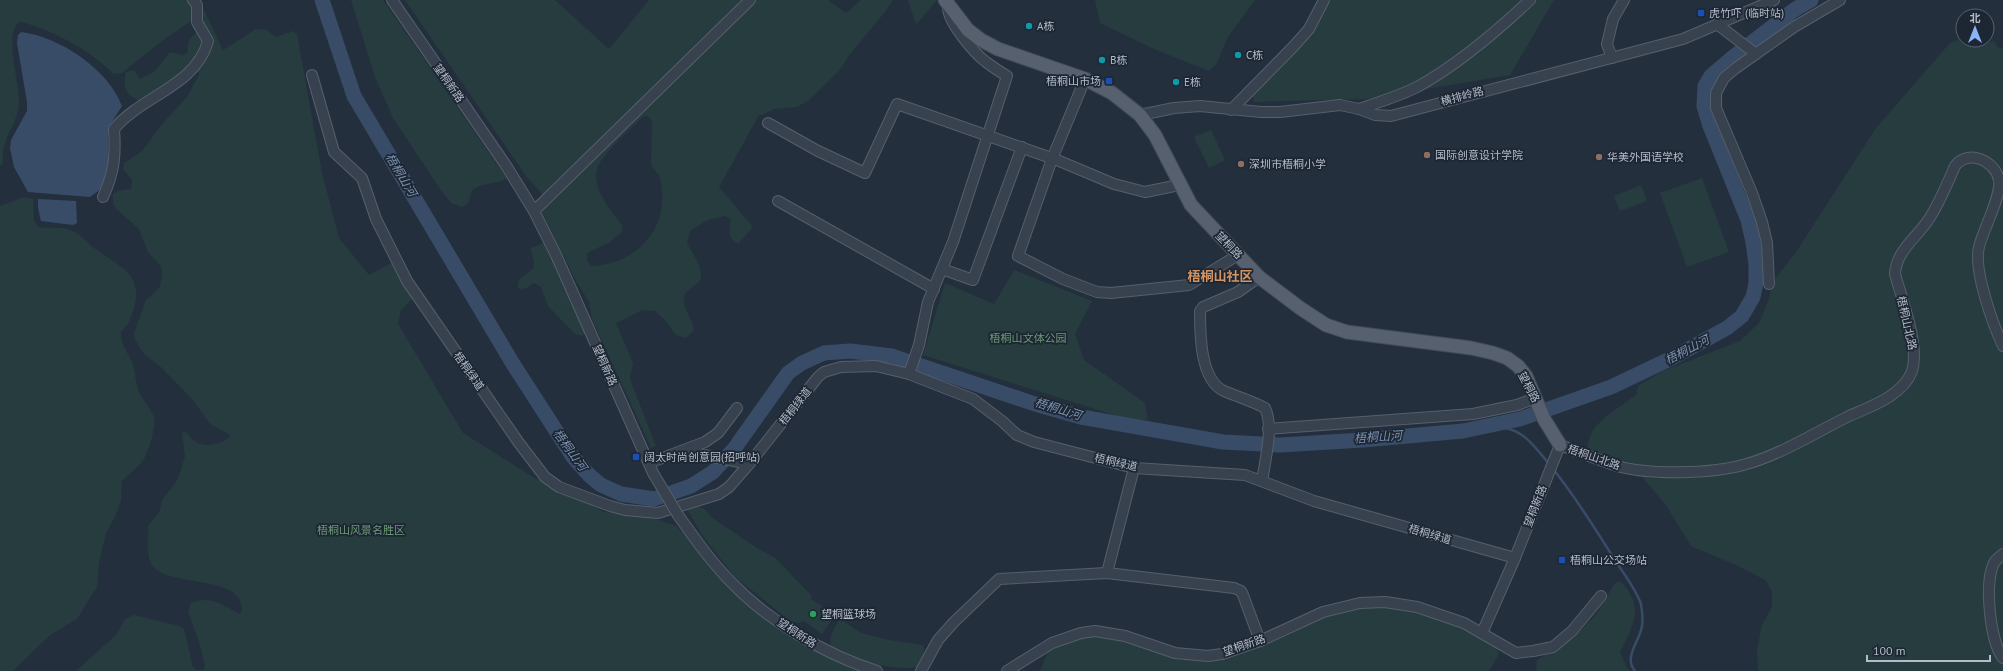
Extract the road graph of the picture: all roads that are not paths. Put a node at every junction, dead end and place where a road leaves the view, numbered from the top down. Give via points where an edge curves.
1 (193, 0) edge
2 (392, 0) edge
3 (750, 0) edge
4 (1324, 0) edge
5 (1530, 0) edge
6 (1624, 0) edge
7 (1774, 0) edge
8 (1840, 0) edge
9 (947, 2) edge
10 (1717, 24) junction
11 (1756, 54) junction
12 (1612, 58) junction
13 (312, 75) dead end
14 (1085, 79) junction
15 (1359, 109) junction
16 (1231, 110) junction
17 (1140, 115) junction
18 (768, 122) dead end
19 (988, 135) junction
20 (1022, 147) junction
21 (1052, 158) junction
22 (1179, 185) junction
23 (103, 197) dead end
24 (778, 201) dead end
25 (534, 211) junction
26 (1238, 254) junction
27 (942, 269) junction
28 (1259, 277) junction
29 (1769, 284) dead end
30 (934, 289) junction
31 (2003, 346) edge
32 (910, 371) junction
33 (1536, 398) junction
34 (738, 408) dead end
35 (1268, 432) junction
36 (1558, 449) junction
37 (689, 452) junction
38 (744, 463) junction
39 (651, 468) junction
40 (1134, 468) junction
41 (1262, 481) junction
42 (2003, 554) edge
43 (1515, 558) junction
44 (1107, 573) junction
45 (1601, 596) dead end
46 (1482, 633) junction
47 (1260, 641) junction
48 (2003, 658) edge
49 (877, 671) edge
50 (921, 671) edge
51 (1007, 671) edge

1 - 23 street via 197,5 197,22 208,41 205,55 173,86 124,117 114,130 113,169
2 - 25 street, 望桐新路 via 505,164
3 - 25 street
4 - 16 street via 1309,29 1293,48
5 - 15 street via 1460,59 1418,86
6 - 12 street via 1613,19 1607,44
7 - 10 street, 横排岭路
8 - 11 street via 1794,27
9 - 14 main road, 望桐路 via 968,30 987,43
9 - 19 street via 948,13 958,31 985,62 1007,76
10 - 11 street
10 - 12 street, 横排岭路 via 1683,39
11 - 29 street via 1724,78 1715,100 1762,222 1767,243
12 - 15 street, 横排岭路 via 1391,116 1375,115
13 - 38 street, 梧桐绿道 via 334,152 362,178 376,219 407,281 545,477 559,487 610,506 658,513 719,494 729,487
14 - 17 main road, 望桐路 via 1112,93
14 - 21 street
15 - 16 street, 横排岭路 via 1340,105 1280,112
16 - 17 street, 横排岭路 via 1200,106
17 - 22 main road, 望桐路 via 1155,135
18 - 19 street via 818,151 865,173 897,104
19 - 20 street
19 - 27 street
20 - 21 street
20 - 27 street via 974,280
21 - 22 street via 1114,184 1145,192
21 - 26 street via 1018,256 1025,260 1063,279 1097,292 1111,293 1189,285
22 - 26 main road, 望桐路 via 1191,205
24 - 30 street
25 - 39 street, 望桐新路
26 - 28 main road, 望桐路
27 - 30 street
28 - 33 main road, 望桐路 via 1326,325 1347,332 1471,348 1507,358 1526,376
28 - 35 street via 1238,292 1203,307 1200,311 1200,342 1213,381 1223,391 1265,408 1268,414
30 - 32 street via 928,302 919,345
31 - 36 street, 梧桐山北路 via 1977,264 1979,248 1998,194 1999,182 1990,165 1980,159 1967,157 1955,166 1929,220 1897,261 1895,274 1915,354 1907,380 1892,394 1775,453 1744,465 1716,470 1658,471 1618,466
32 - 38 street, 梧桐绿道 via 876,366 841,367 824,372
32 - 40 street, 梧桐绿道 via 973,399 1017,435 1034,442
33 - 35 street via 1517,405 1473,414
33 - 36 main road, 望桐路
34 - 37 street via 718,433
35 - 41 street
36 - 43 street, 望桐新路
37 - 38 street
37 - 39 street
39 - 49 street, 望桐新路, bridge via 678,515 718,567 751,600 789,629 825,650
40 - 41 street, 梧桐绿道 via 1245,476
40 - 44 street
41 - 43 street, 梧桐绿道 via 1314,501
42 - 48 street via 1994,562 1989,592 1997,647
43 - 46 street, 望桐新路
44 - 47 street via 1234,588 1241,591
44 - 50 street via 999,579 938,640
45 - 46 street, 望桐新路 via 1572,631 1553,648 1516,653
46 - 47 street, 望桐新路 via 1464,623 1417,608 1385,602 1360,603 1322,612
47 - 51 street, 望桐新路 via 1222,654 1190,655 1108,632 1095,631 1052,643

